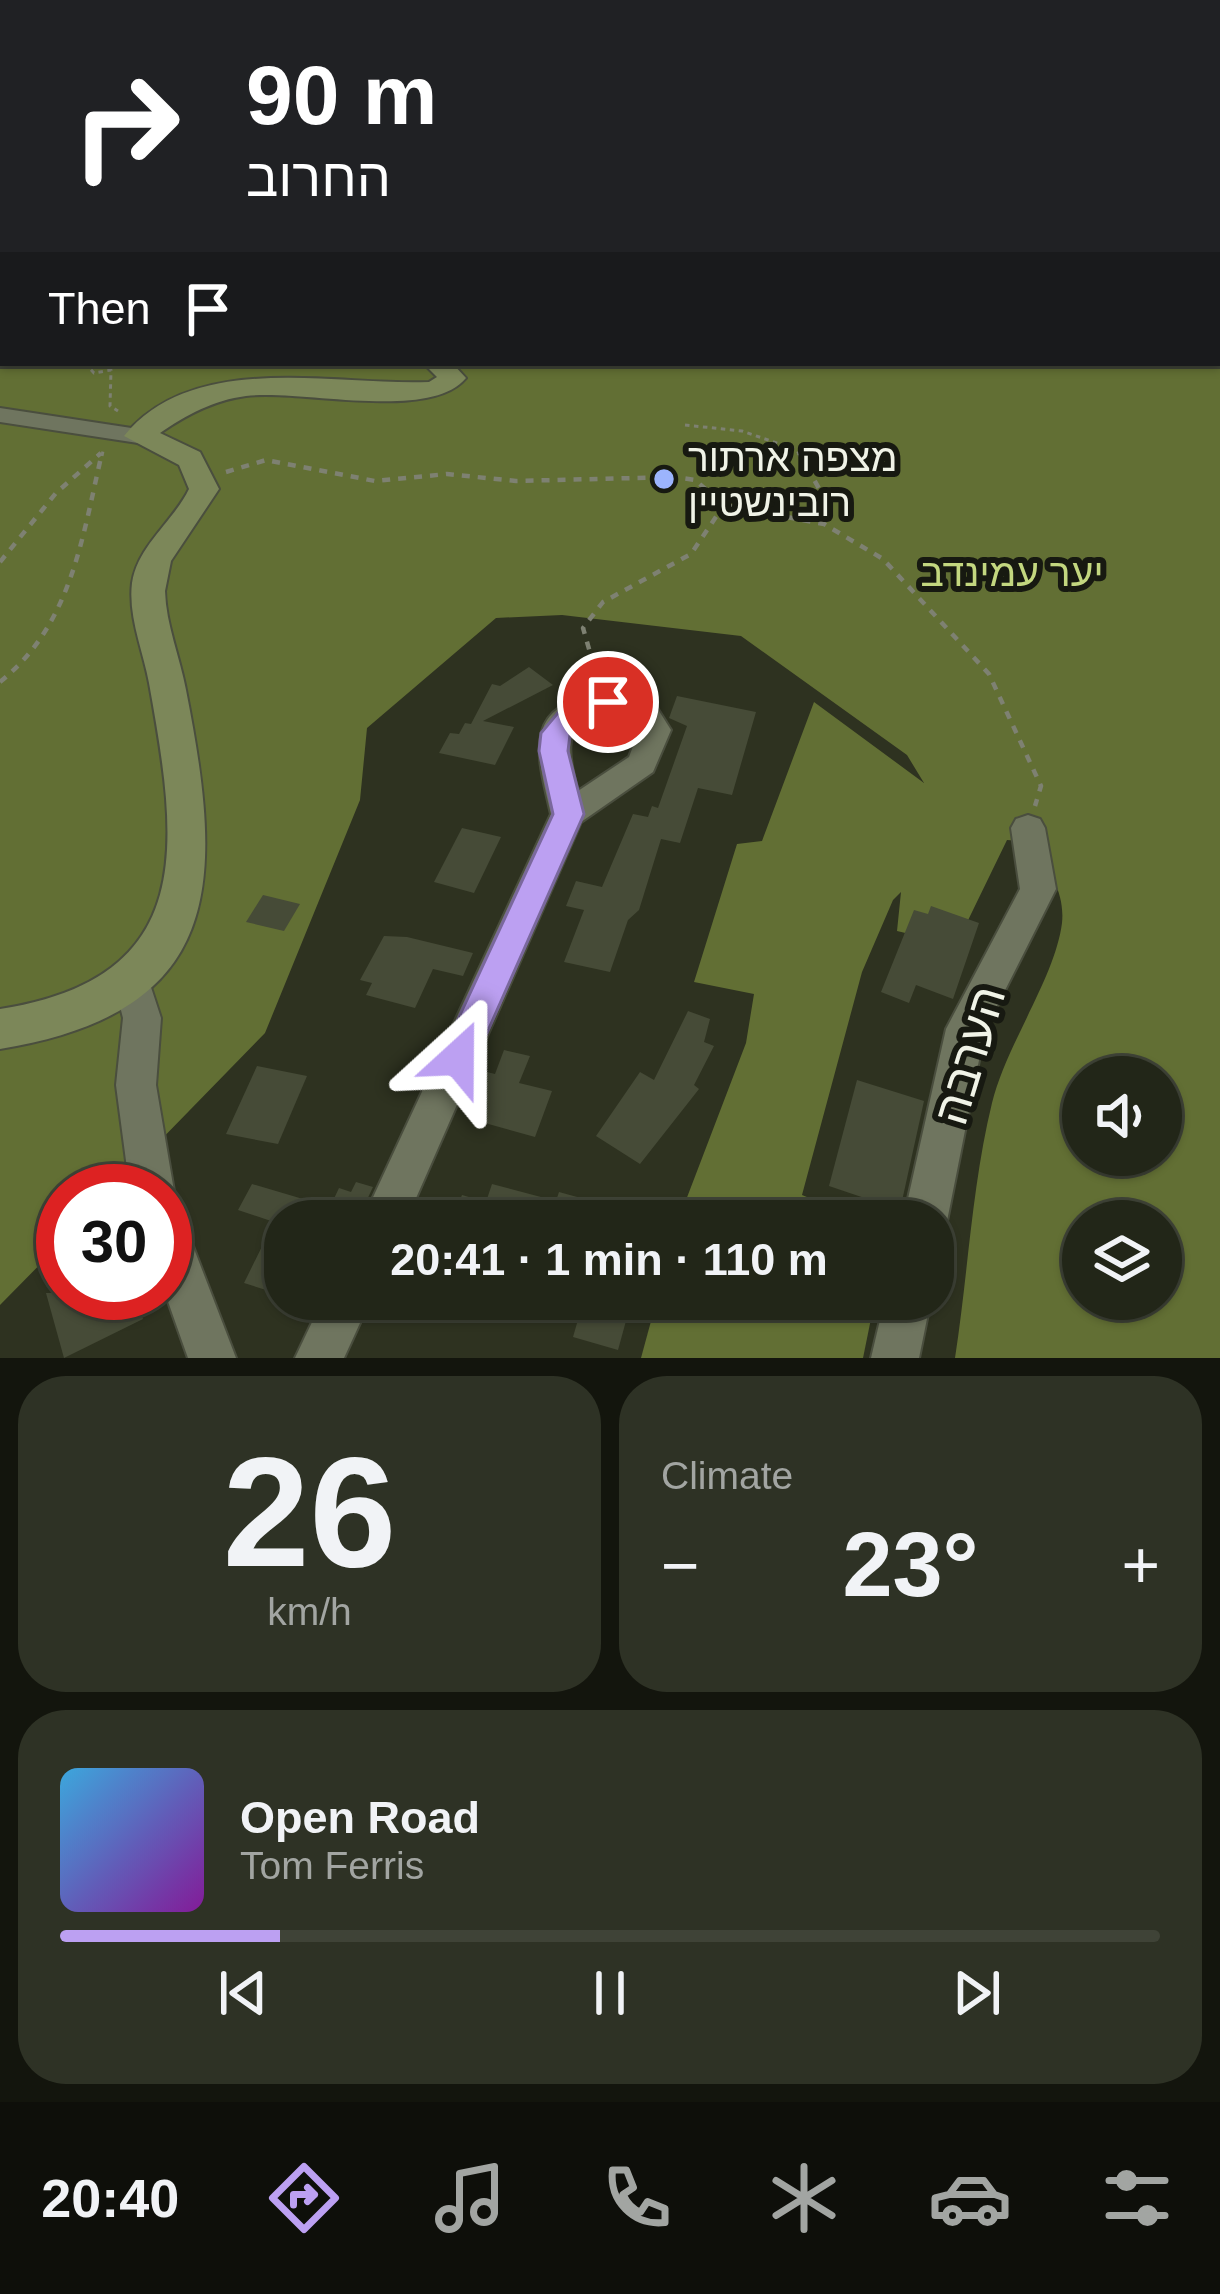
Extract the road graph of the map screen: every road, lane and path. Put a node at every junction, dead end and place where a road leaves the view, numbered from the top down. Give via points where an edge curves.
1 (88, 366) edge
2 (439, 366) edge
3 (0, 416) edge
4 (685, 425) dead end
5 (131, 428) junction
6 (103, 451) junction
7 (203, 478) junction
8 (724, 505) junction
9 (824, 524) junction
10 (0, 562) edge
11 (0, 682) edge
12 (604, 702) junction
13 (568, 814) junction
14 (1028, 829) joint
15 (133, 982) junction
16 (0, 1029) edge
17 (148, 1164) edge
18 (393, 1200) edge
19 (929, 1200) edge
20 (192, 1304) edge
21 (338, 1320) edge
22 (903, 1320) edge
23 (212, 1358) edge
24 (320, 1358) edge
25 (895, 1358) edge

1 - 5 path via 111,370 110,406
2 - 5 main road via 453,378 436,390 226,388
3 - 5 street
4 - 9 path via 750,433 797,450 830,508
5 - 6 path
5 - 7 main road via 179,450
6 - 10 path
6 - 11 path via 76,571 43,637
7 - 8 path via 266,460 375,481 447,474 516,481 675,477 695,480
7 - 15 main road via 200,499 156,557 147,589 168,688 186,852 166,936
8 - 9 path
8 - 12 path via 691,554 603,602 584,628
9 - 14 path via 883,559 989,674 1041,786
12 - 13 street via 572,714 556,733
12 - 13 street via 644,710 655,742 642,764
13 - 18 street
14 - 19 street, הערבה via 1038,889 966,1029
15 - 16 main road via 55,1020
15 - 17 street via 142,1018 136,1085
20 - 23 street
21 - 24 street
22 - 25 street

